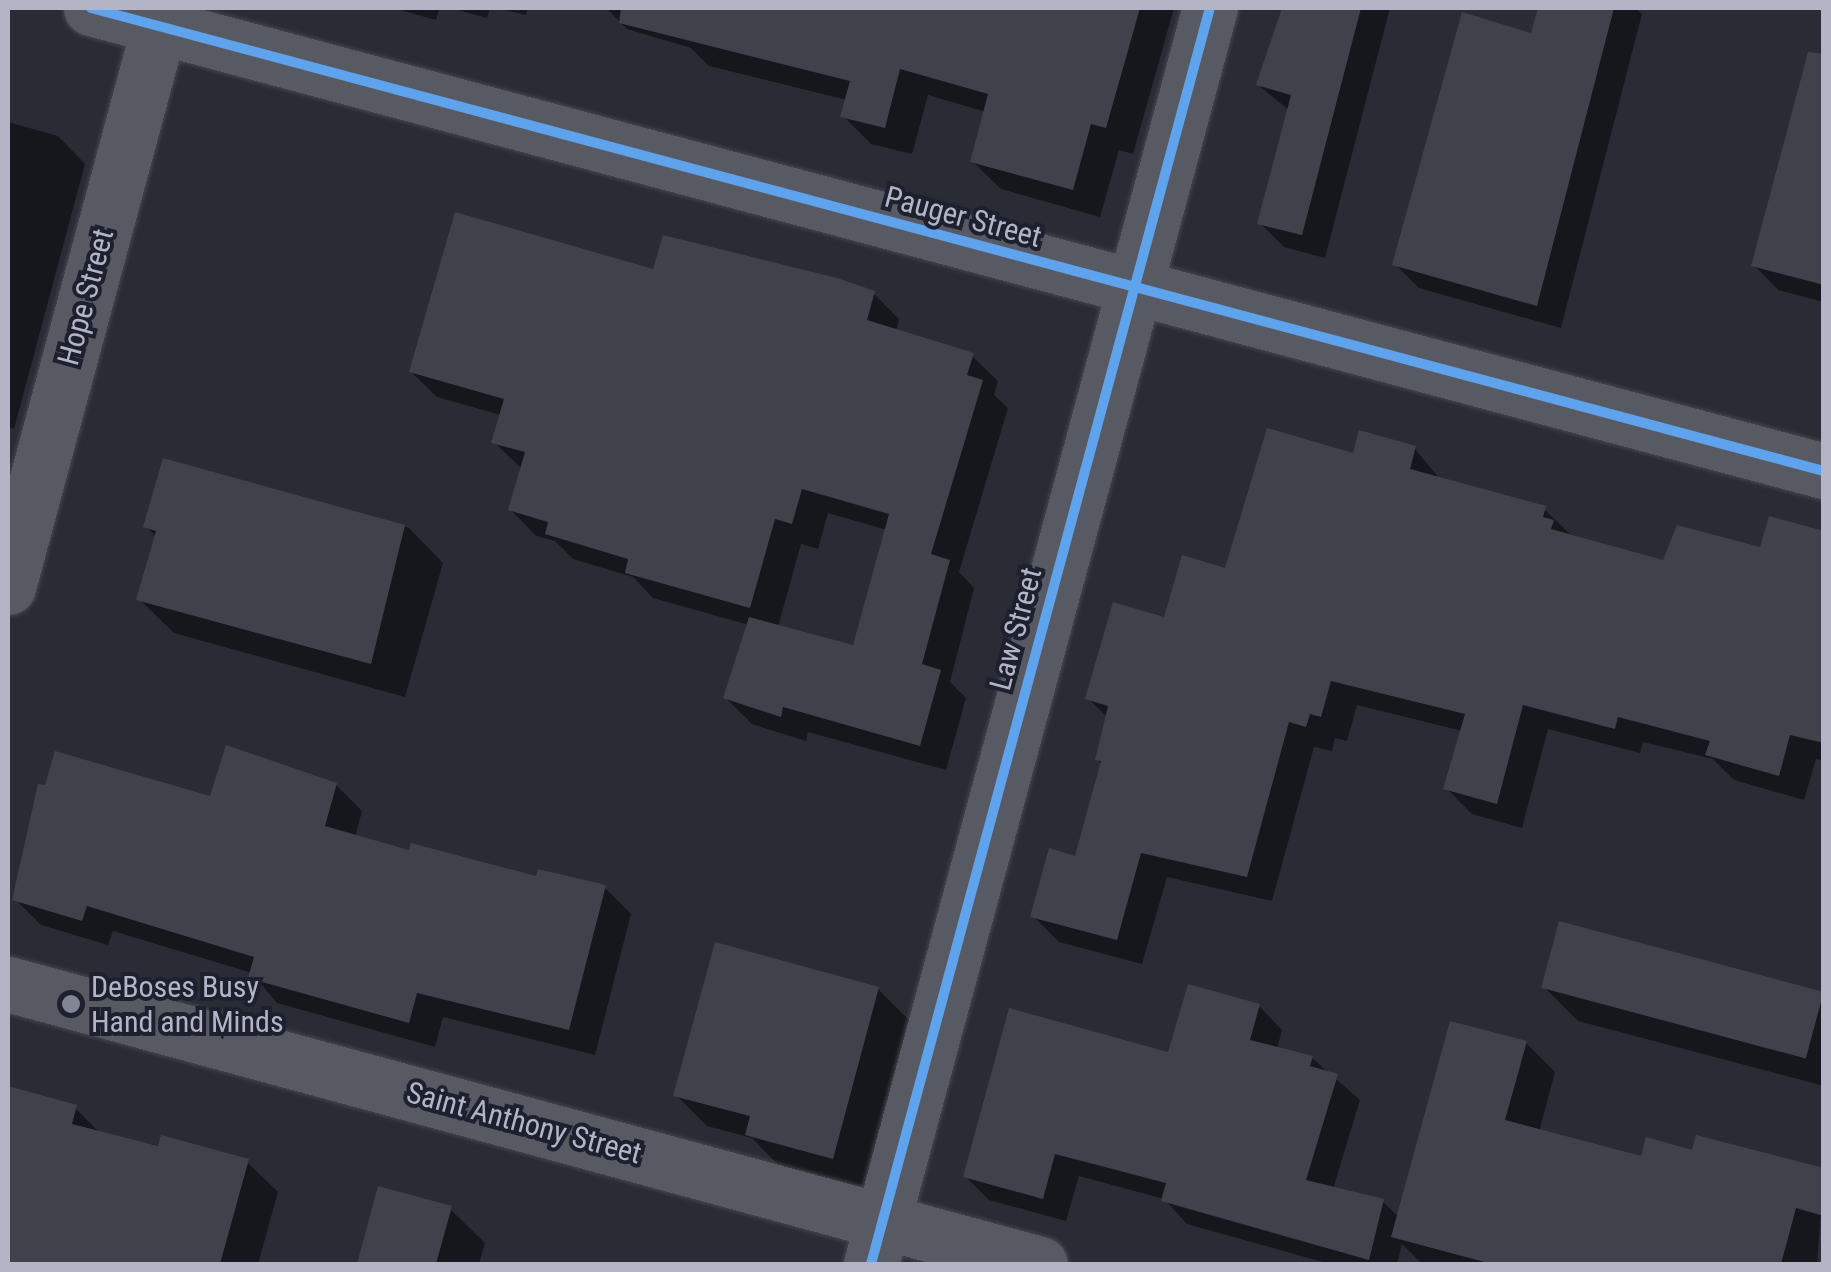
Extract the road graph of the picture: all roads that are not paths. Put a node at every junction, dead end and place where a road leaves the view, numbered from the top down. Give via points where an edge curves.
1 (91, 8) edge
2 (1210, 8) edge
3 (162, 16) edge
4 (1134, 289) junction
5 (1824, 471) edge
6 (8, 587) edge
7 (8, 984) edge
8 (877, 1242) edge
9 (1040, 1264) edge

1 - 3 street, Pauger Street
2 - 4 street, Law Street
3 - 4 street, Pauger Street
3 - 6 street, Hope Street
4 - 5 street, Pauger Street
4 - 8 street, Law Street
7 - 8 street, Saint Anthony Street
8 - 9 street, Saint Anthony Street

